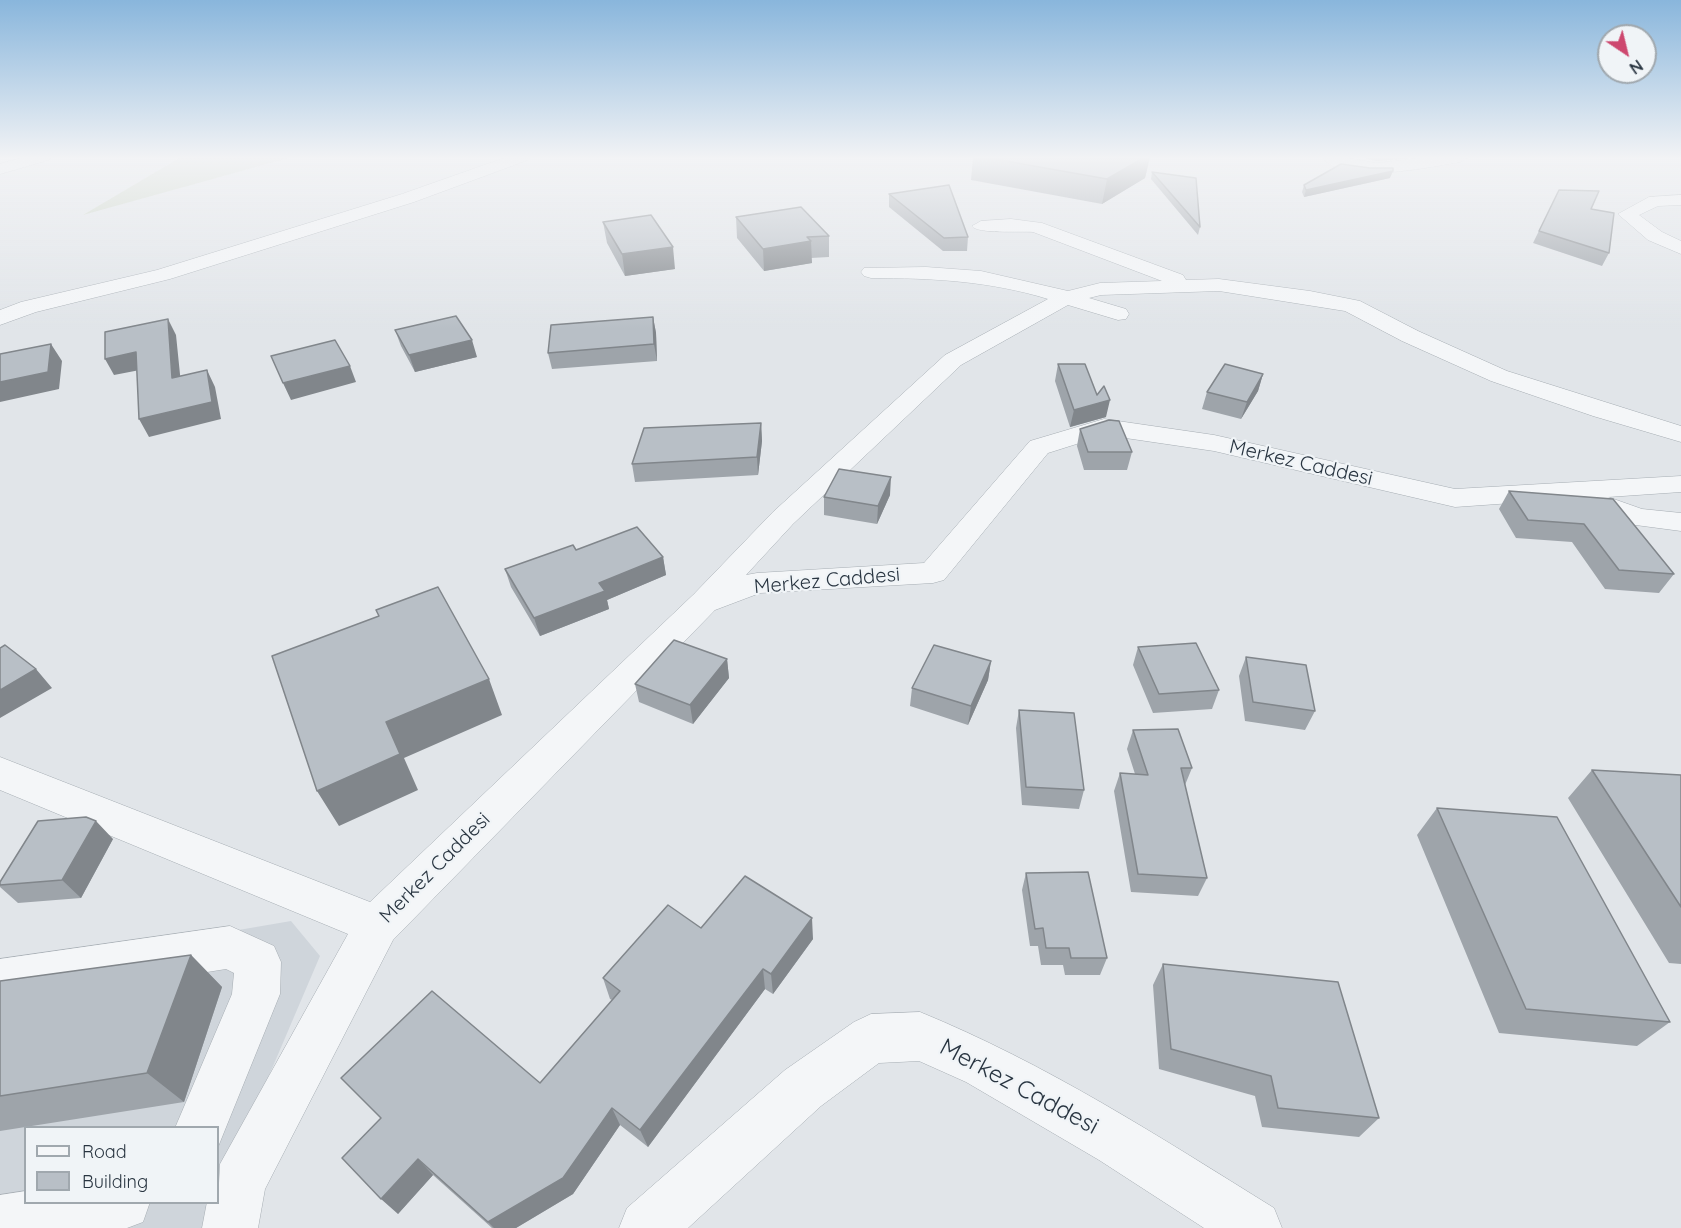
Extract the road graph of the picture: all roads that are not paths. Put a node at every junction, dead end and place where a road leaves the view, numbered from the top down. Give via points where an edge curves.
1 (356, 214) edge
2 (1627, 214) edge
3 (981, 226) dead end
4 (1681, 248) edge
5 (872, 272) dead end
6 (1197, 286) junction
7 (1063, 299) junction
8 (1118, 314) dead end
9 (0, 318) edge
10 (1681, 434) edge
11 (1681, 484) edge
12 (1568, 489) junction
13 (1681, 522) edge
14 (703, 602) junction
15 (0, 773) edge
16 (377, 925) junction
17 (0, 982) edge
18 (202, 1126) edge
19 (229, 1199) edge
20 (117, 1204) edge
21 (0, 1223) edge
22 (647, 1228) edge
23 (1254, 1228) edge

1 - 9 street via 163,275 29,307
2 - 4 street via 1655,237
3 - 6 street via 1036,227
5 - 7 street via 930,272 986,278
6 - 7 street via 1100,289
6 - 10 street via 1219,285 1352,306 1499,376
7 - 8 street
7 - 14 street via 953,360 783,518
11 - 12 street, Merkez Caddesi
12 - 13 street via 1591,502 1638,518
12 - 14 street, Merkez Caddesi via 1455,498 1214,443 1104,427 1039,447 933,573 758,583
14 - 16 street, Merkez Caddesi
15 - 16 street
16 - 19 street, Merkez Caddesi
17 - 18 street via 230,947 258,962 256,994
20 - 21 street
22 - 23 street, Merkez Caddesi via 803,1088 871,1039 920,1036 995,1070 1118,1141

